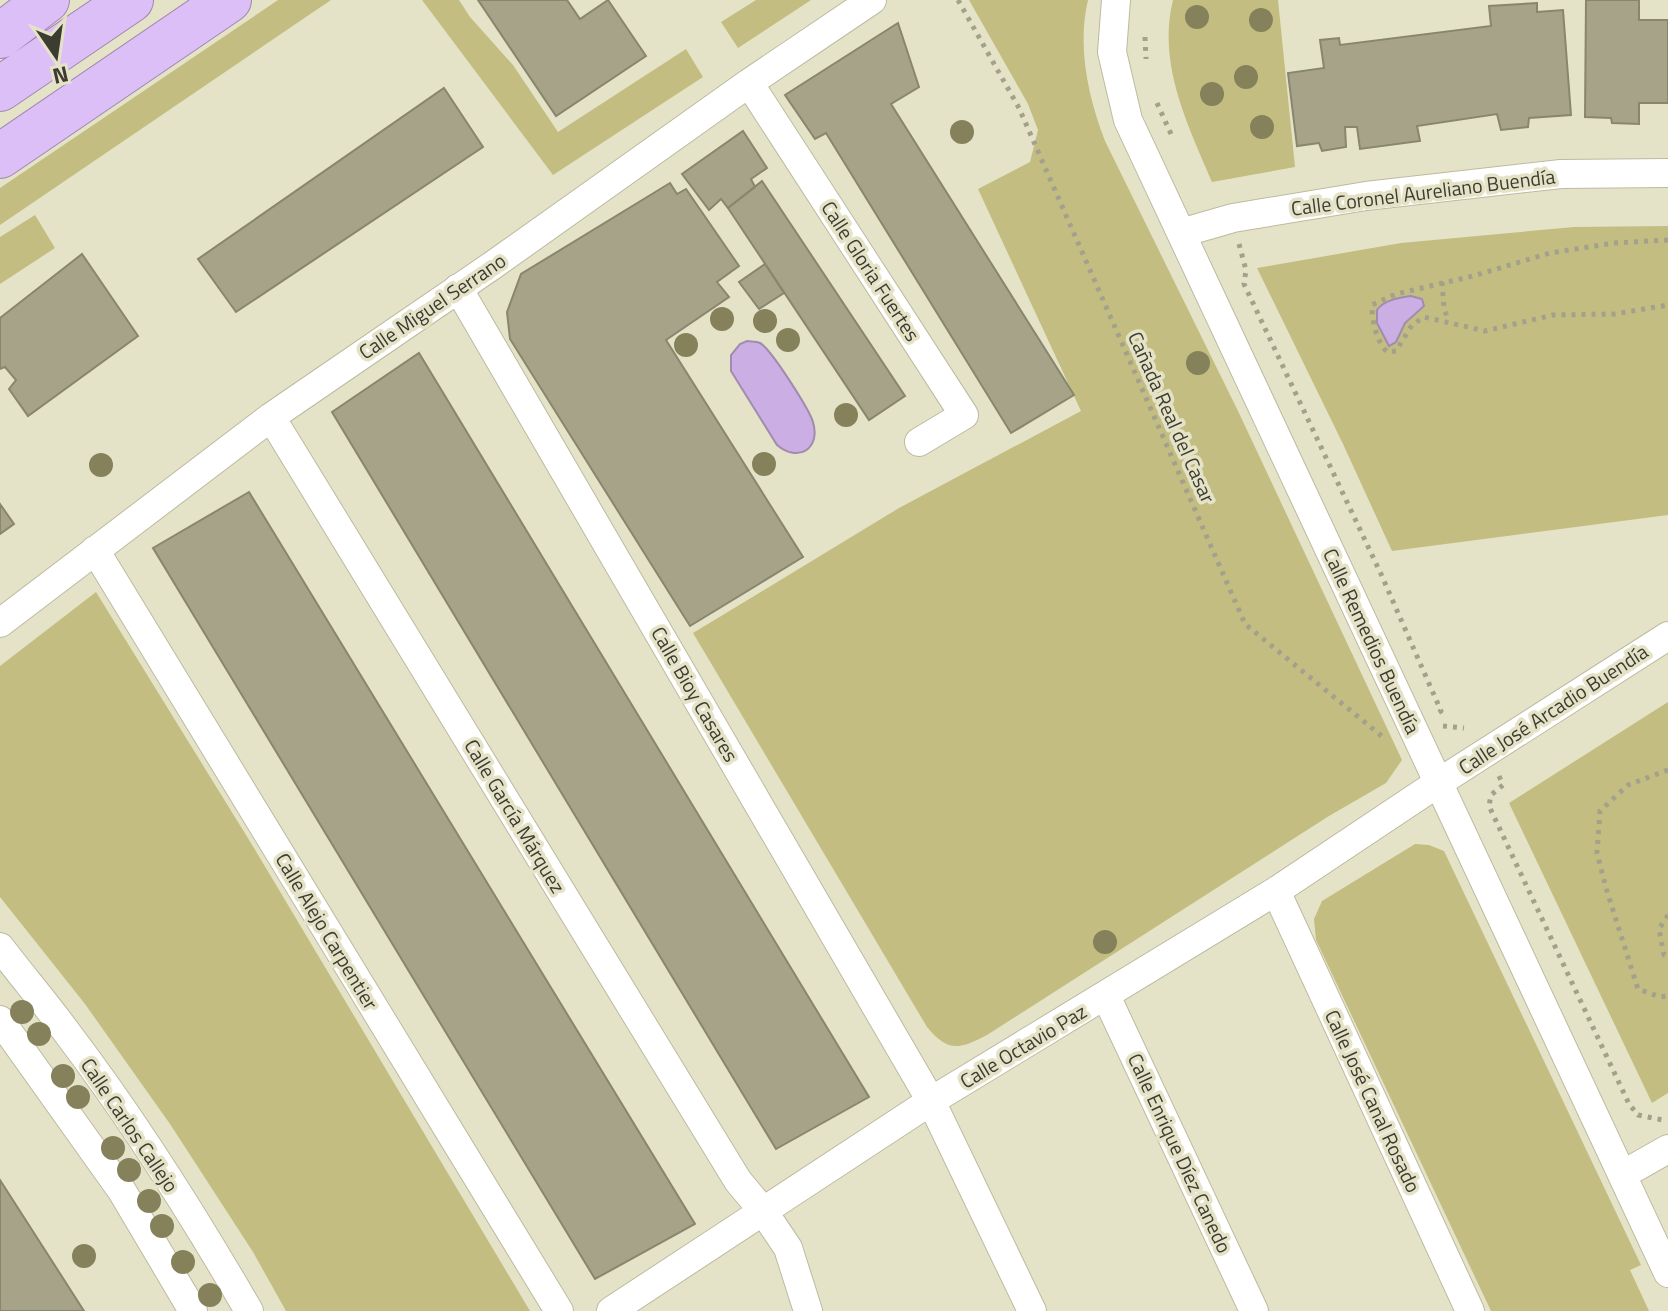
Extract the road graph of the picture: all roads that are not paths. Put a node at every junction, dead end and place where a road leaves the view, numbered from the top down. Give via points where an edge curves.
1 (47, 0) edge
2 (131, 0) edge
3 (229, 0) edge
4 (872, 0) edge
5 (1116, 0) edge
6 (0, 36) edge
7 (749, 83) junction
8 (0, 89) edge
9 (0, 156) edge
10 (1668, 173) edge
11 (1181, 233) junction
12 (458, 288) junction
13 (271, 417) junction
14 (919, 442) dead end
15 (95, 550) junction
16 (0, 623) edge
17 (1668, 636) edge
18 (1438, 783) junction
19 (1276, 891) junction
20 (0, 947) edge
21 (1106, 996) junction
22 (0, 1020) edge
23 (931, 1101) junction
24 (1668, 1149) edge
25 (1622, 1175) junction
26 (763, 1211) junction
27 (1668, 1273) edge
28 (193, 1311) edge
29 (249, 1311) edge
30 (559, 1311) edge
31 (611, 1311) edge
32 (808, 1311) edge
33 (1032, 1311) edge
34 (1254, 1311) edge
35 (1470, 1311) edge

1 - 6 highway
2 - 8 highway
3 - 9 highway
4 - 7 street, Calle Miguel Serrano
5 - 11 street, Calle Remedios Buendía via 1112,52 1128,120
7 - 12 street, Calle Miguel Serrano
7 - 14 street, Calle Gloria Fuertes via 964,415
10 - 11 street, Calle Coronel Aureliano Buendía via 1561,174 1366,196 1233,218
11 - 18 street, Calle Remedios Buendía
12 - 13 street, Calle Miguel Serrano
12 - 23 street, Calle Bioy Casares
13 - 15 street, Calle Miguel Serrano
13 - 26 street, Calle García Márquez via 738,1181
15 - 16 street, Calle Miguel Serrano
15 - 30 street, Calle Alejo Carpentier
17 - 18 street, Calle José Arcadio Buendía
18 - 19 street, Calle Octavio Paz
18 - 25 street, Calle Remedios Buendía
19 - 21 street, Calle Octavio Paz
19 - 35 street, Calle José Canal Rosado
20 - 29 street, Calle Carlos Callejo via 128,1121
21 - 23 street, Calle Octavio Paz
21 - 34 street, Calle Enrique Díez Canedo
22 - 28 street via 122,1191
23 - 26 street, Calle Octavio Paz
23 - 33 street, Calle Bioy Casares
24 - 25 street
25 - 27 street, Calle Remedios Buendía
26 - 31 street, Calle Octavio Paz
26 - 32 street, Calle García Márquez via 788,1248

